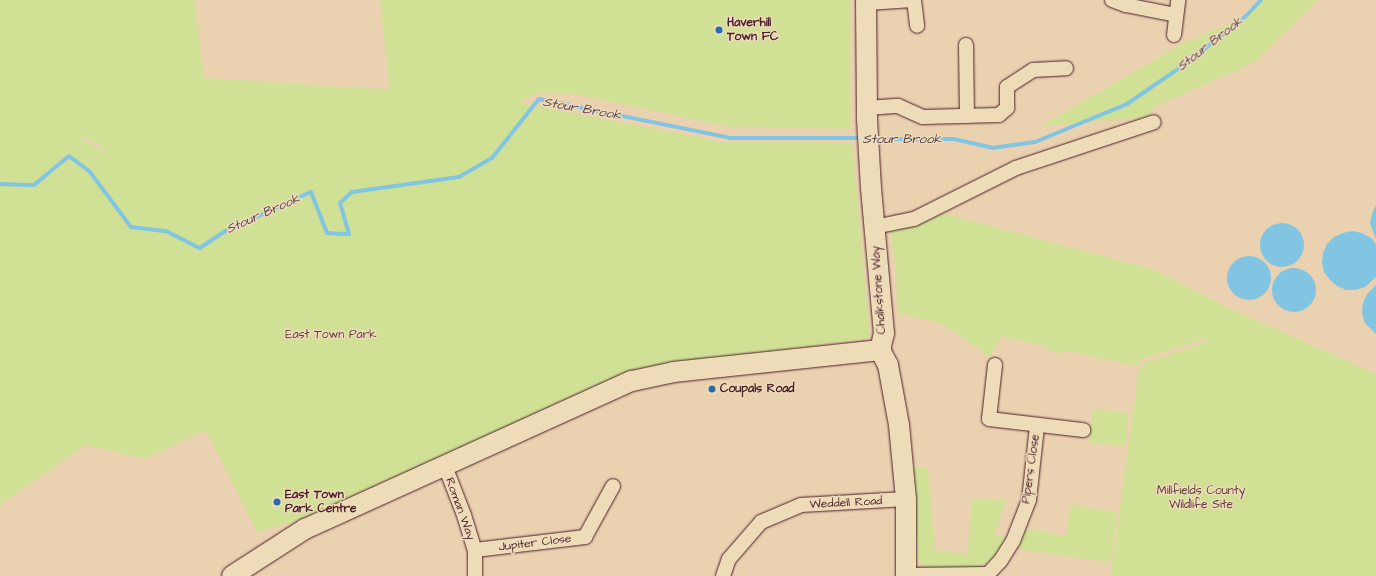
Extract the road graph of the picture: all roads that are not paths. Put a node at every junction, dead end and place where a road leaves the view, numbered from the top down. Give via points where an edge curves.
1 (913, 0) edge
2 (1112, 0) edge
3 (1178, 0) edge
4 (867, 1) edge
5 (1176, 16) junction
6 (917, 26) dead end
7 (1174, 35) dead end
8 (966, 45) dead end
9 (1066, 68) dead end
10 (867, 113) junction
11 (967, 116) junction
12 (1154, 122) dead end
13 (874, 227) junction
14 (880, 350) junction
15 (995, 365) dead end
16 (1036, 426) junction
17 (1083, 430) dead end
18 (445, 466) junction
19 (614, 486) dead end
20 (906, 499) junction
21 (475, 550) junction
22 (906, 575) edge
23 (988, 575) edge
24 (232, 576) edge
25 (475, 576) edge
26 (723, 576) edge

1 - 4 street
1 - 6 street
2 - 5 street via 1126,6
3 - 5 street
4 - 10 street, Chalkstone Way
5 - 7 street
8 - 11 street
9 - 11 street via 1033,70 1007,87 1007,108 999,116
10 - 11 street via 898,106 923,117
10 - 13 street, Chalkstone Way
12 - 13 street via 1016,168 914,219
13 - 14 street, Chalkstone Way via 884,334
14 - 18 street via 674,372 632,381
14 - 20 street, Chalkstone Way via 888,365 899,425
15 - 16 street, Pipers Close via 989,419
16 - 17 street, Pipers Close
16 - 23 street, Pipers Close via 1029,500 1013,541
18 - 21 street, Roman Way
18 - 24 street via 304,529
19 - 21 street, Jupiter Close via 585,537
20 - 22 street, Chalkstone Way
20 - 26 street, Weddell Road via 801,505 761,522 729,559
21 - 25 street, Roman Way
22 - 23 street, Pipers Close

